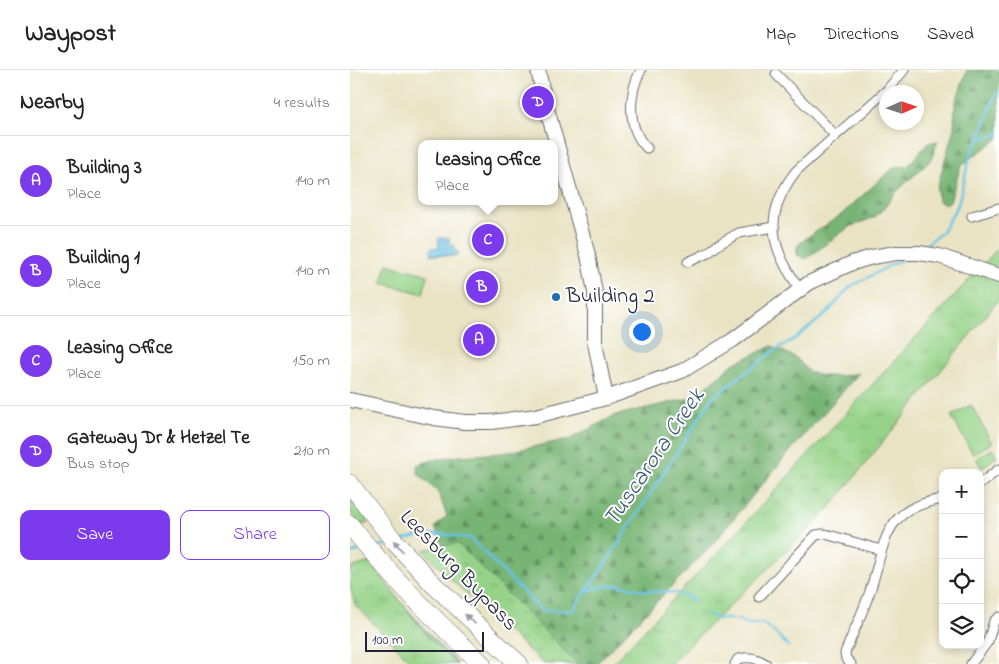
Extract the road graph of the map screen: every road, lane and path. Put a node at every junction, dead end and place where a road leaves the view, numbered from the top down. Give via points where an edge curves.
1 (538, 70) edge
2 (641, 70) edge
3 (904, 70) edge
4 (776, 74) dead end
5 (835, 135) junction
6 (555, 140) edge
7 (647, 148) dead end
8 (558, 150) edge
9 (999, 208) edge
10 (972, 216) dead end
11 (774, 227) junction
12 (688, 262) dead end
13 (999, 276) edge
14 (801, 290) junction
15 (606, 398) junction
16 (350, 400) edge
17 (999, 470) edge
18 (984, 481) edge
19 (350, 484) edge
20 (939, 500) edge
21 (352, 528) edge
22 (881, 550) junction
23 (759, 597) dead end
24 (997, 621) edge
25 (846, 662) edge
26 (482, 664) edge
27 (519, 664) edge
28 (735, 664) edge
29 (766, 664) edge
30 (971, 664) edge

1 - 6 main road
2 - 7 street via 634,91 632,123 638,139
3 - 5 street via 887,90
4 - 5 street
5 - 11 street via 788,182 776,210
8 - 15 main road via 588,254 595,292 595,343
9 - 10 street
11 - 12 street via 739,233
11 - 14 street via 775,241 785,268
13 - 14 main road via 948,259 919,253 896,254 852,263
14 - 15 main road via 733,340 682,371
15 - 16 main road via 536,416 492,422 434,418
17 - 18 street
27 -> 19 highway, Leesburg Bypass via 433,584 378,522
20 - 22 street via 912,507 898,517 889,529
21 - 26 highway via 431,617
22 - 23 street via 830,535 816,536
22 - 25 street via 865,604 845,653
24 - 30 street via 988,641
28 - 29 street via 738,659 747,657

